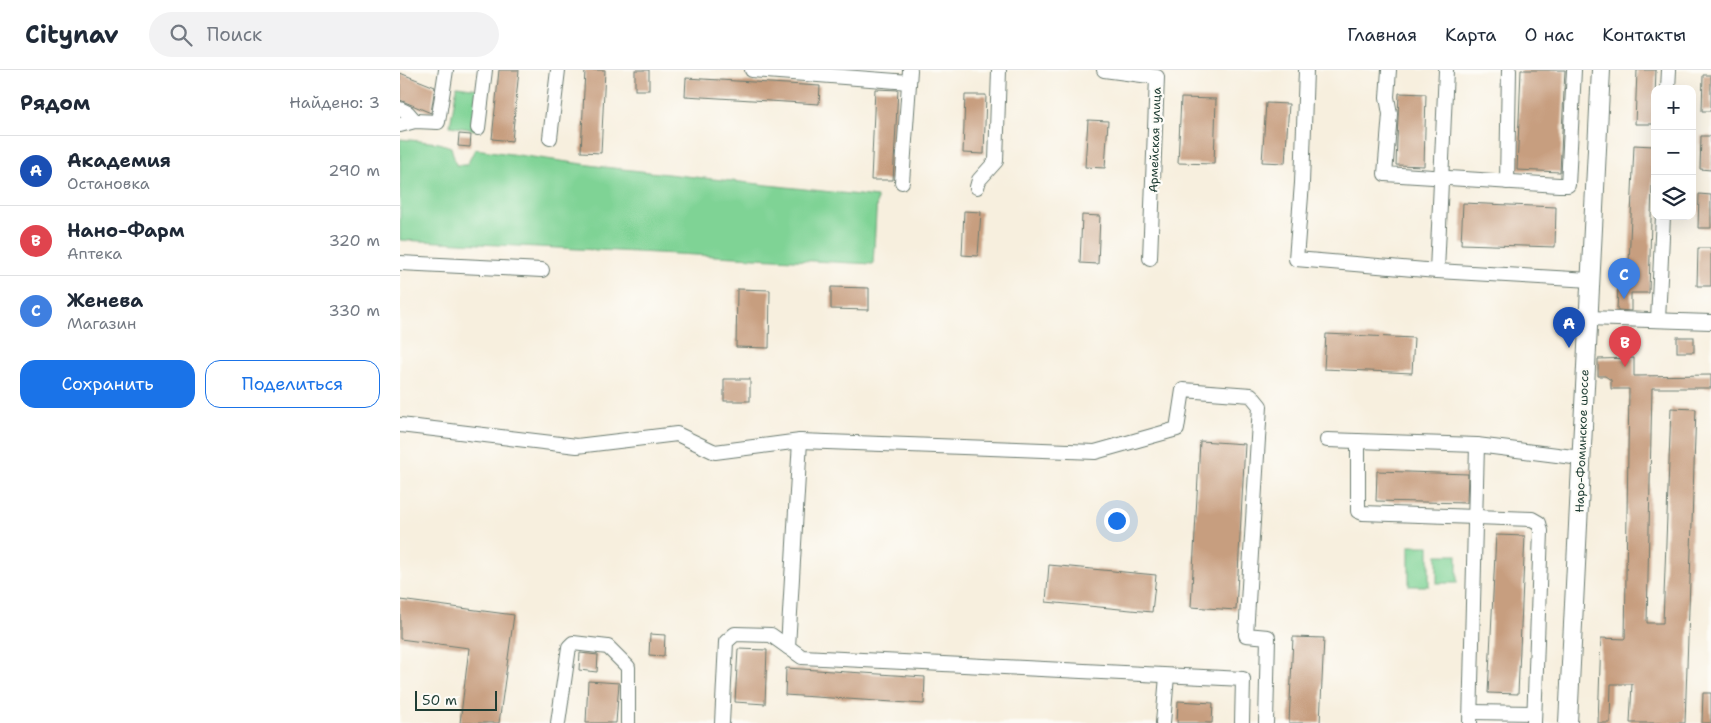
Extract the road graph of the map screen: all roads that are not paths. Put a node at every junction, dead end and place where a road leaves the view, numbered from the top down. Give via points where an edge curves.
1 (446, 70) edge
2 (485, 70) edge
3 (558, 70) edge
4 (752, 70) edge
5 (999, 70) edge
6 (1104, 70) edge
7 (1306, 70) edge
8 (1389, 70) edge
9 (1446, 70) edge
10 (1510, 70) edge
11 (1574, 70) edge
12 (1601, 70) edge
13 (1669, 70) edge
14 (910, 76) edge
15 (1668, 85) edge
16 (400, 109) edge
17 (415, 121) junction
18 (400, 125) edge
19 (478, 128) dead end
20 (550, 138) dead end
21 (1441, 177) junction
22 (902, 182) dead end
23 (1507, 182) junction
24 (977, 187) dead end
25 (1663, 220) edge
26 (1150, 258) dead end
27 (400, 263) edge
28 (542, 270) dead end
29 (1437, 271) junction
30 (1590, 280) junction
31 (1587, 318) junction
32 (1658, 320) junction
33 (1711, 322) edge
34 (400, 425) edge
35 (1327, 440) dead end
36 (800, 441) junction
37 (1358, 441) junction
38 (1477, 445) junction
39 (1581, 458) junction
40 (1475, 517) junction
41 (788, 647) junction
42 (1167, 676) junction
43 (1470, 718) edge
44 (1534, 718) edge
45 (558, 723) edge
46 (628, 723) edge
47 (722, 723) edge
48 (1163, 723) edge
49 (1242, 723) edge
50 (1266, 723) edge
51 (1568, 723) edge

1 - 17 street via 438,122
2 - 19 street
3 - 20 street
4 - 14 street
5 - 24 street via 996,161 979,180
6 - 26 street, Армейская улица via 1157,77
7 - 29 street via 1296,259
8 - 21 street via 1390,114 1385,174
9 - 21 street
10 - 23 street
11 - 23 street via 1568,185
12 - 30 main road, Наро-Фоминское шоссе
13 - 15 street
14 - 22 street
16 - 17 street
17 - 18 street
21 - 23 street
21 - 29 street
25 - 32 street
27 - 28 street
29 - 30 street
30 - 31 main road, Наро-Фоминское шоссе
31 - 32 street
31 - 39 main road, Наро-Фоминское шоссе
32 - 33 street
34 - 36 street via 577,446 676,434 715,452
35 - 37 street
36 - 41 street
36 - 50 street via 1095,452 1177,429 1183,390 1251,395 1260,406 1246,635 1268,637
37 - 38 street
37 - 40 street via 1358,511
38 - 39 street
38 - 40 street
39 - 51 main road, Наро-Фоминское шоссе
40 - 43 street
40 - 44 street via 1532,519 1539,523
41 - 42 street via 802,657
41 - 47 street via 771,635 735,634 726,642
42 - 48 street
42 - 49 street via 1243,679
43 - 44 street
45 - 46 street via 569,647 573,642 608,647 628,667

